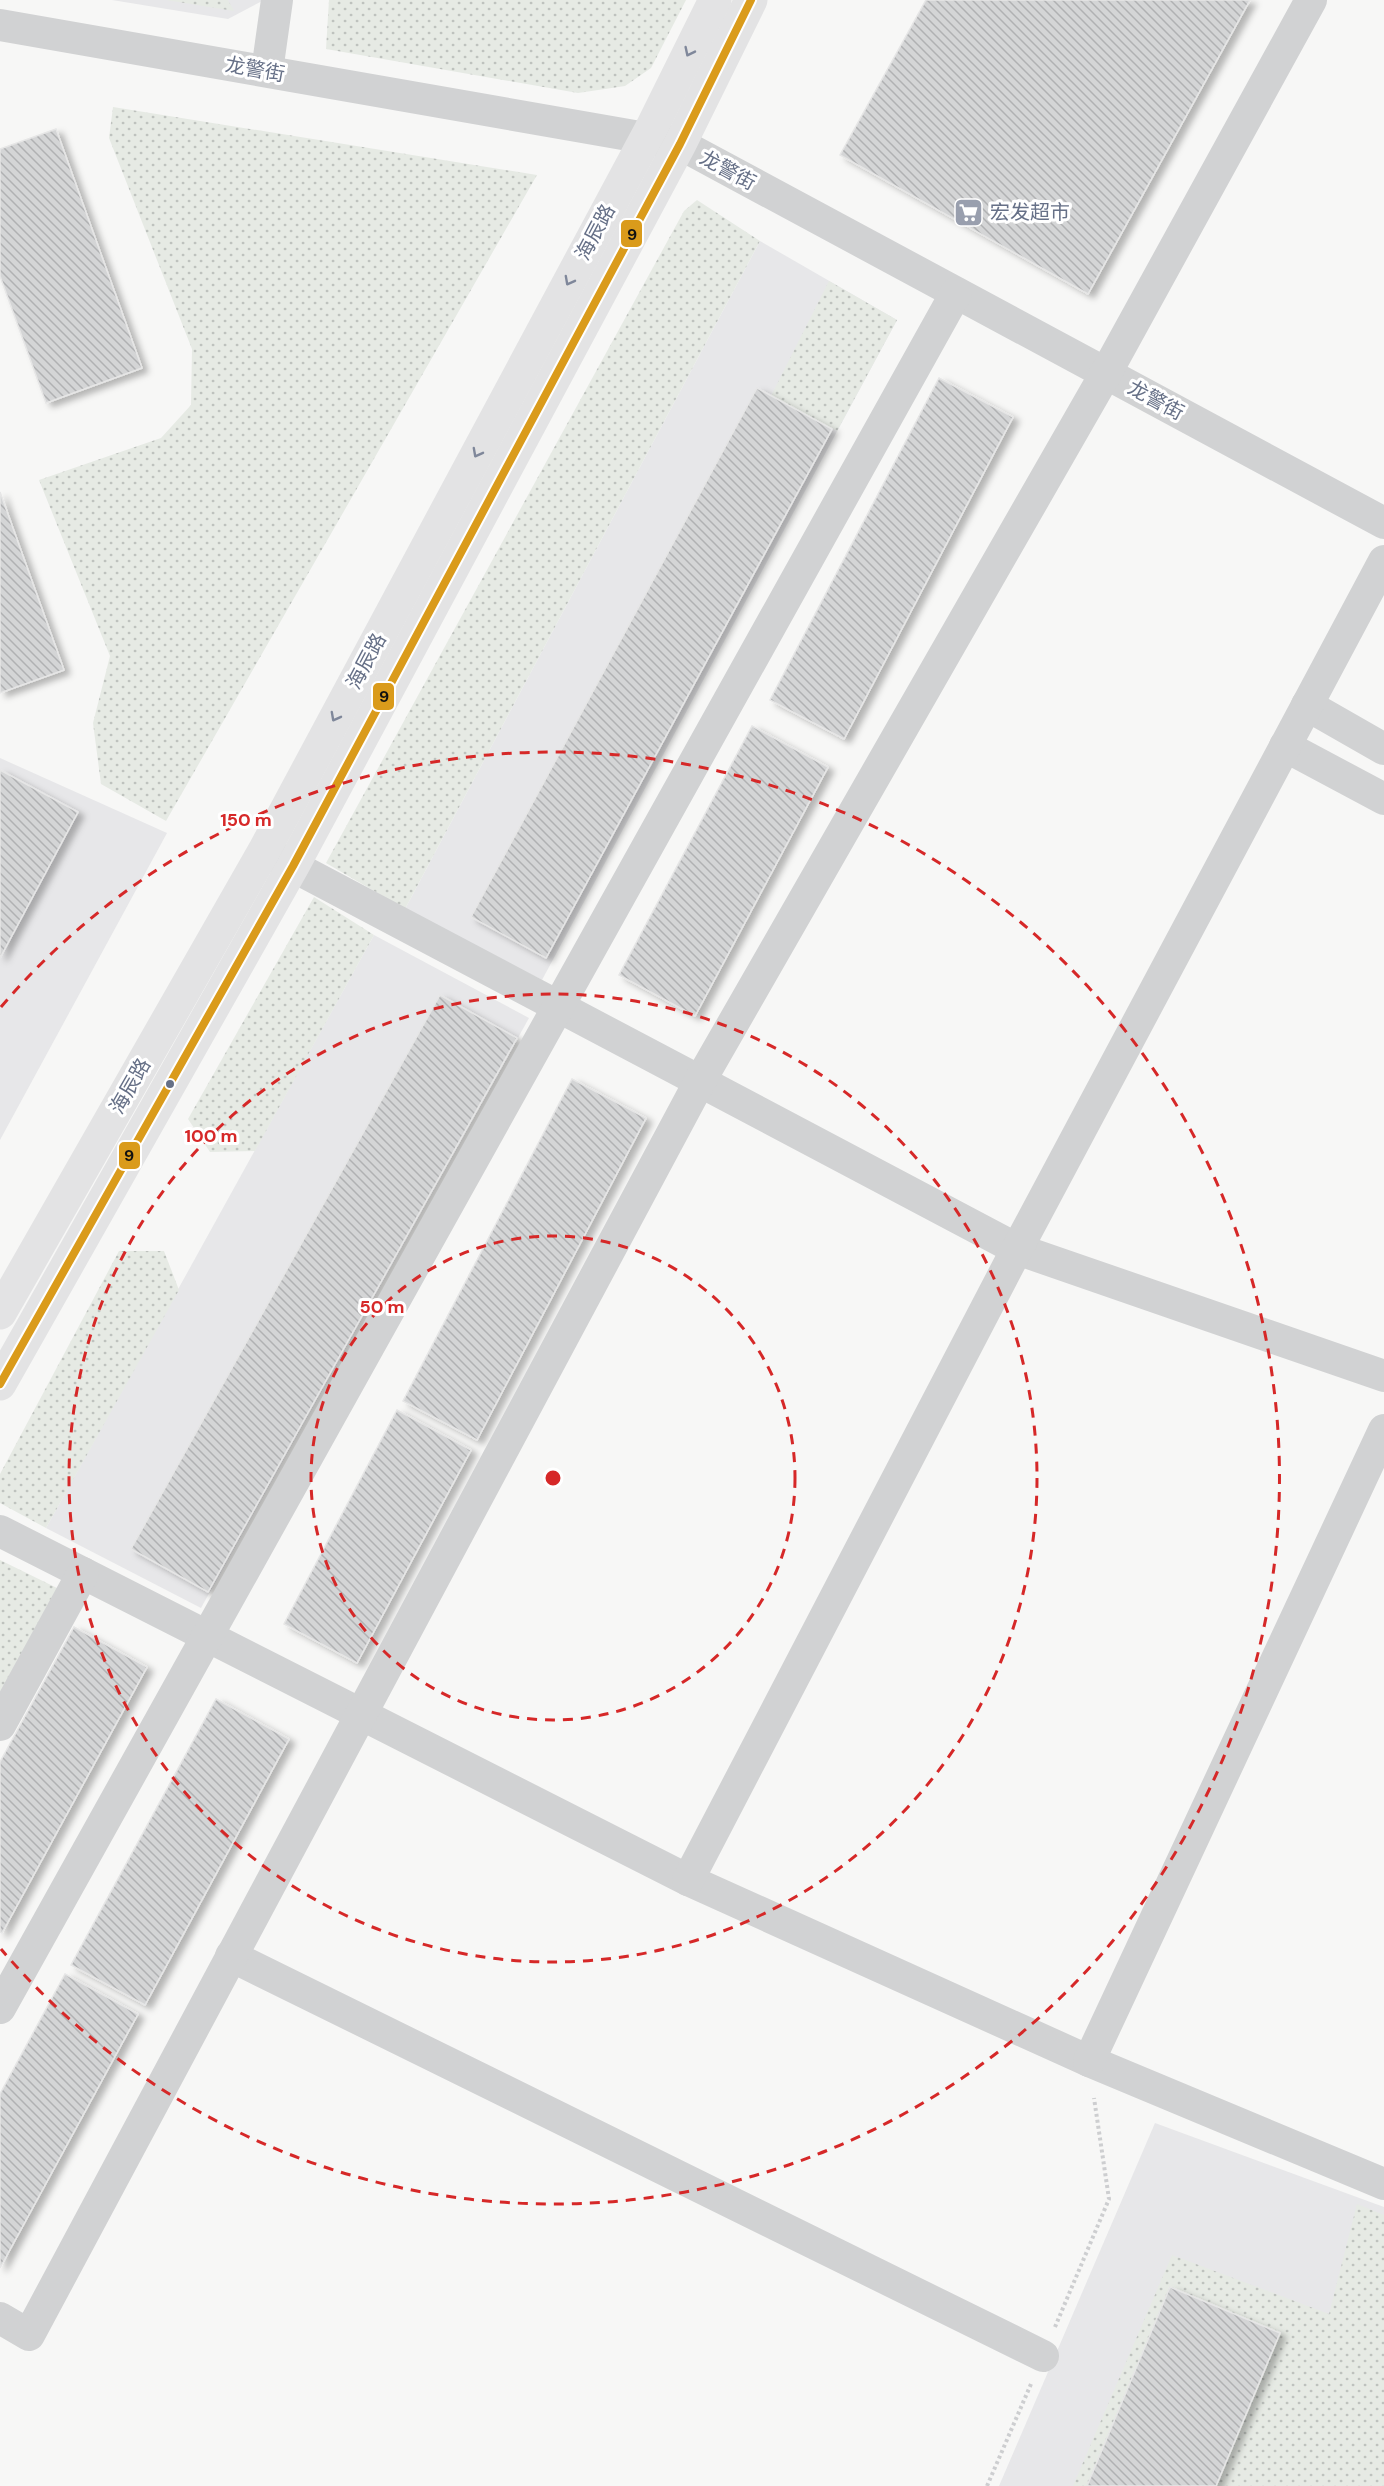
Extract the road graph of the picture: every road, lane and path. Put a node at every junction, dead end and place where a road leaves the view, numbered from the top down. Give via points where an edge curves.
1 (277, 0) edge
2 (715, 0) edge
3 (751, 0) edge
4 (1311, 0) edge
5 (0, 25) edge
6 (267, 71) junction
7 (646, 138) junction
8 (680, 144) junction
9 (956, 293) junction
10 (1106, 373) junction
11 (1384, 523) edge
12 (1384, 561) edge
13 (1307, 705) junction
14 (1285, 746) junction
15 (1384, 749) edge
16 (1384, 799) edge
17 (264, 851) junction
18 (293, 866) junction
19 (558, 1007) junction
20 (700, 1081) junction
21 (1017, 1249) junction
22 (0, 1313) edge
23 (2, 1374) edge
24 (1384, 1376) edge
25 (1384, 1430) edge
26 (0, 1531) edge
27 (83, 1573) junction
28 (207, 1636) junction
29 (361, 1714) junction
30 (0, 1725) edge
31 (688, 1880) junction
32 (231, 1956) junction
33 (0, 2008) edge
34 (1089, 2061) junction
35 (1384, 2184) edge
36 (0, 2318) edge
37 (1042, 2356) junction
38 (987, 2486) edge

1 - 6 street
2 -> 7 main road, 海辰路
3 - 8 main road, 海辰路
4 - 10 street
5 - 6 street, 龙警街
6 - 7 street, 龙警街
7 - 8 street, 龙警街
7 -> 17 main road, 海辰路
8 - 9 street, 龙警街
8 - 18 main road, 海辰路
9 - 10 street, 龙警街
9 - 19 street
10 - 11 street, 龙警街
10 - 20 street
12 - 13 street
13 - 14 street
13 - 15 street
14 - 16 street
14 - 21 street
17 - 18 street
17 - 22 main road, 海辰路
18 - 19 street
18 - 23 main road, 海辰路
19 - 20 street
19 - 28 street
20 - 21 street
20 - 29 street
21 - 24 street
21 - 31 street
25 - 34 street
26 - 27 street
27 - 28 street
27 - 30 street
28 - 29 street
28 - 33 street
29 - 31 street
29 - 32 street
31 - 34 street
32 - 36 street via 29,2335
32 - 37 street
34 - 35 street
34 - 37 path via 1109,2199
37 - 38 path

